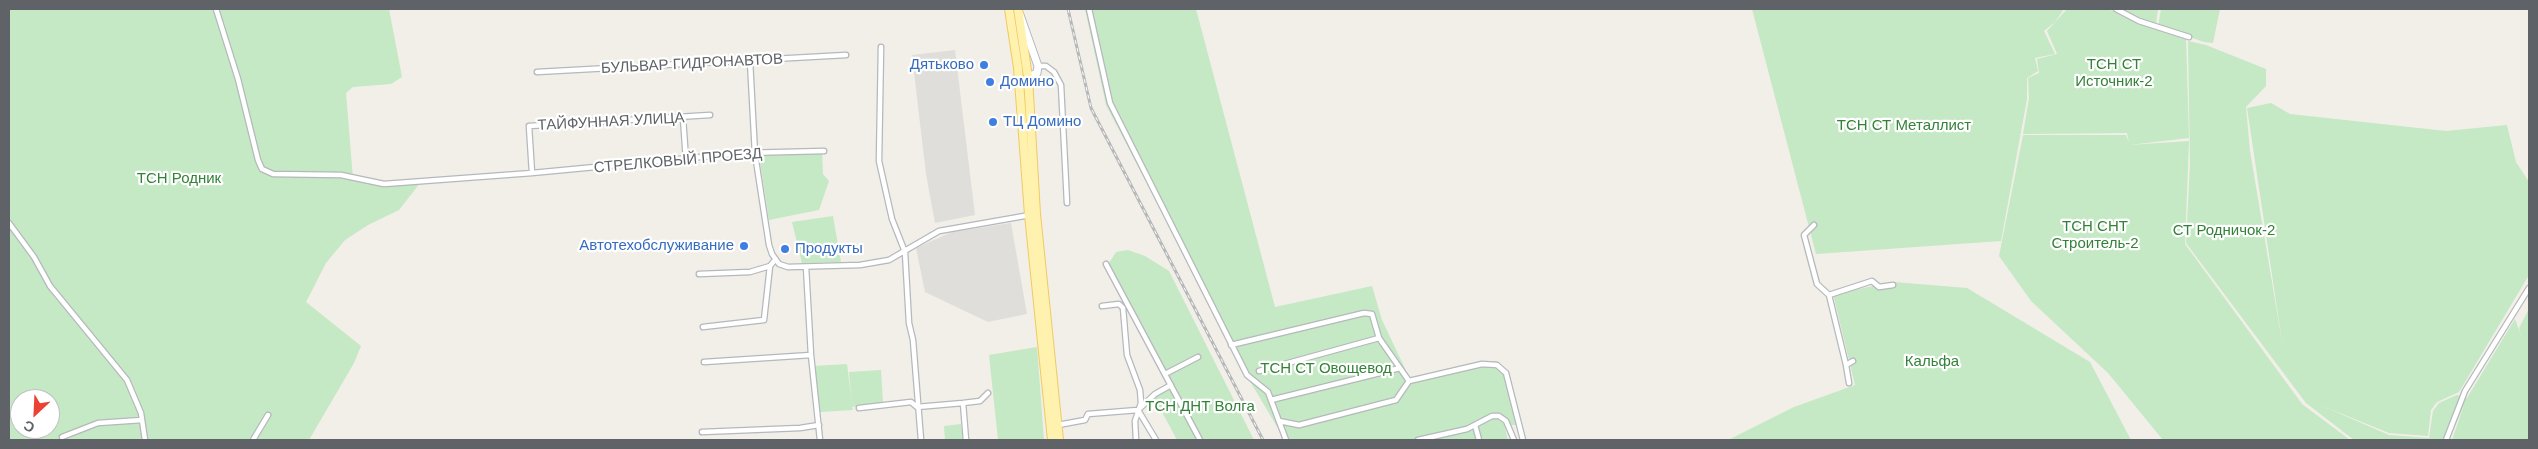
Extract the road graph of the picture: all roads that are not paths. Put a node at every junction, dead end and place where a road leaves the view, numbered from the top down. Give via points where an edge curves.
1 (216, 9) edge
2 (1009, 9) edge
3 (1089, 9) edge
4 (2116, 9) edge
5 (1018, 11) edge
6 (2189, 37) dead end
7 (881, 47) dead end
8 (846, 55) dead end
9 (750, 61) junction
10 (1038, 66) junction
11 (1018, 68) junction
12 (537, 72) dead end
13 (1028, 78) junction
14 (710, 115) dead end
15 (683, 118) junction
16 (824, 151) dead end
17 (755, 154) junction
18 (686, 160) junction
19 (532, 174) junction
20 (1066, 203) dead end
21 (1032, 214) junction
22 (9, 222) edge
23 (1814, 225) dead end
24 (905, 252) junction
25 (775, 260) junction
26 (1106, 264) dead end
27 (770, 266) junction
28 (806, 267) junction
29 (699, 274) dead end
30 (1893, 285) dead end
31 (2529, 288) edge
32 (1829, 295) junction
33 (1102, 306) dead end
34 (703, 327) dead end
35 (1379, 338) junction
36 (1231, 345) junction
37 (811, 355) junction
38 (1198, 356) dead end
39 (1853, 361) dead end
40 (704, 362) dead end
41 (1846, 365) junction
42 (1400, 368) junction
43 (1259, 371) dead end
44 (1165, 374) junction
45 (1409, 380) junction
46 (1849, 384) dead end
47 (1171, 385) junction
48 (988, 394) dead end
49 (1271, 400) junction
50 (963, 403) junction
51 (918, 407) junction
52 (859, 408) dead end
53 (1138, 410) junction
54 (268, 415) dead end
55 (142, 420) junction
56 (1279, 421) junction
57 (819, 425) junction
58 (1058, 425) junction
59 (1475, 425) junction
60 (702, 432) dead end
61 (62, 437) dead end
62 (1440, 438) edge
63 (145, 440) edge
64 (253, 440) edge
65 (820, 440) edge
66 (921, 440) edge
67 (966, 440) edge
68 (1052, 440) edge
69 (1059, 440) edge
70 (1136, 440) edge
71 (1156, 440) edge
72 (1200, 440) edge
73 (1286, 440) edge
74 (1418, 440) edge
75 (1479, 440) edge
76 (1514, 440) edge
77 (1523, 440) edge
78 (2446, 440) edge

1 - 19 street, СТРЕЛКОВЫЙ ПРОЕЗД via 258,160 266,173 342,175 384,184
2 - 11 main road
3 - 36 street via 1110,103
4 - 6 street via 2140,21
5 - 10 street
5 - 13 main road
7 - 24 street via 879,161 892,220
8 - 9 street, БУЛЬВАР ГИДРОНАВТОВ
9 - 12 street, БУЛЬВАР ГИДРОНАВТОВ
9 - 17 street
10 - 13 street via 1037,73
10 - 20 street via 1046,66 1054,72 1061,85
11 - 13 main road
11 - 21 main road
13 - 21 main road
14 - 15 street, ТАЙФУННАЯ УЛИЦА
15 - 18 street
15 - 19 street, ТАЙФУННАЯ УЛИЦА via 529,126
16 - 17 street, СТРЕЛКОВЫЙ ПРОЕЗД
17 - 18 street, СТРЕЛКОВЫЙ ПРОЕЗД
17 - 25 street via 769,244
18 - 19 street, СТРЕЛКОВЫЙ ПРОЕЗД
21 - 24 street via 939,230
21 - 58 main road
21 - 68 main road
22 - 55 street via 50,286 127,380
23 - 32 street via 1804,235 1817,284
24 - 28 street via 889,260 860,266
24 - 51 street
25 - 27 street
25 - 28 street via 788,267
26 - 44 street
27 - 29 street via 750,272
27 - 34 street via 764,320
28 - 37 street
30 - 32 street via 1879,287 1872,281
31 - 78 street via 2466,391
32 - 41 street
33 - 53 street via 1122,305 1127,356 1140,390
35 - 36 street via 1372,314 1364,313
35 - 42 street
35 - 43 street
36 - 49 street via 1246,376 1268,392
37 - 40 street
37 - 57 street
38 - 44 street
39 - 41 street
41 - 46 street
42 - 45 street
42 - 49 street
44 - 47 street
45 - 56 street via 1396,400 1298,425
45 - 77 street via 1482,364 1497,365 1506,372
47 - 53 street
47 - 72 street
48 - 50 street via 980,401
49 - 56 street
50 - 51 street
50 - 67 street
51 - 52 street via 911,402
51 - 66 street
53 - 58 street via 1088,414 1085,420
53 - 70 street
53 - 71 street
54 - 64 street
55 - 61 street via 98,423
55 - 63 street
56 - 73 street
57 - 60 street
57 - 65 street
58 - 69 main road
59 - 62 street
59 - 75 street
59 - 76 street via 1499,416 1506,421
62 - 74 street

